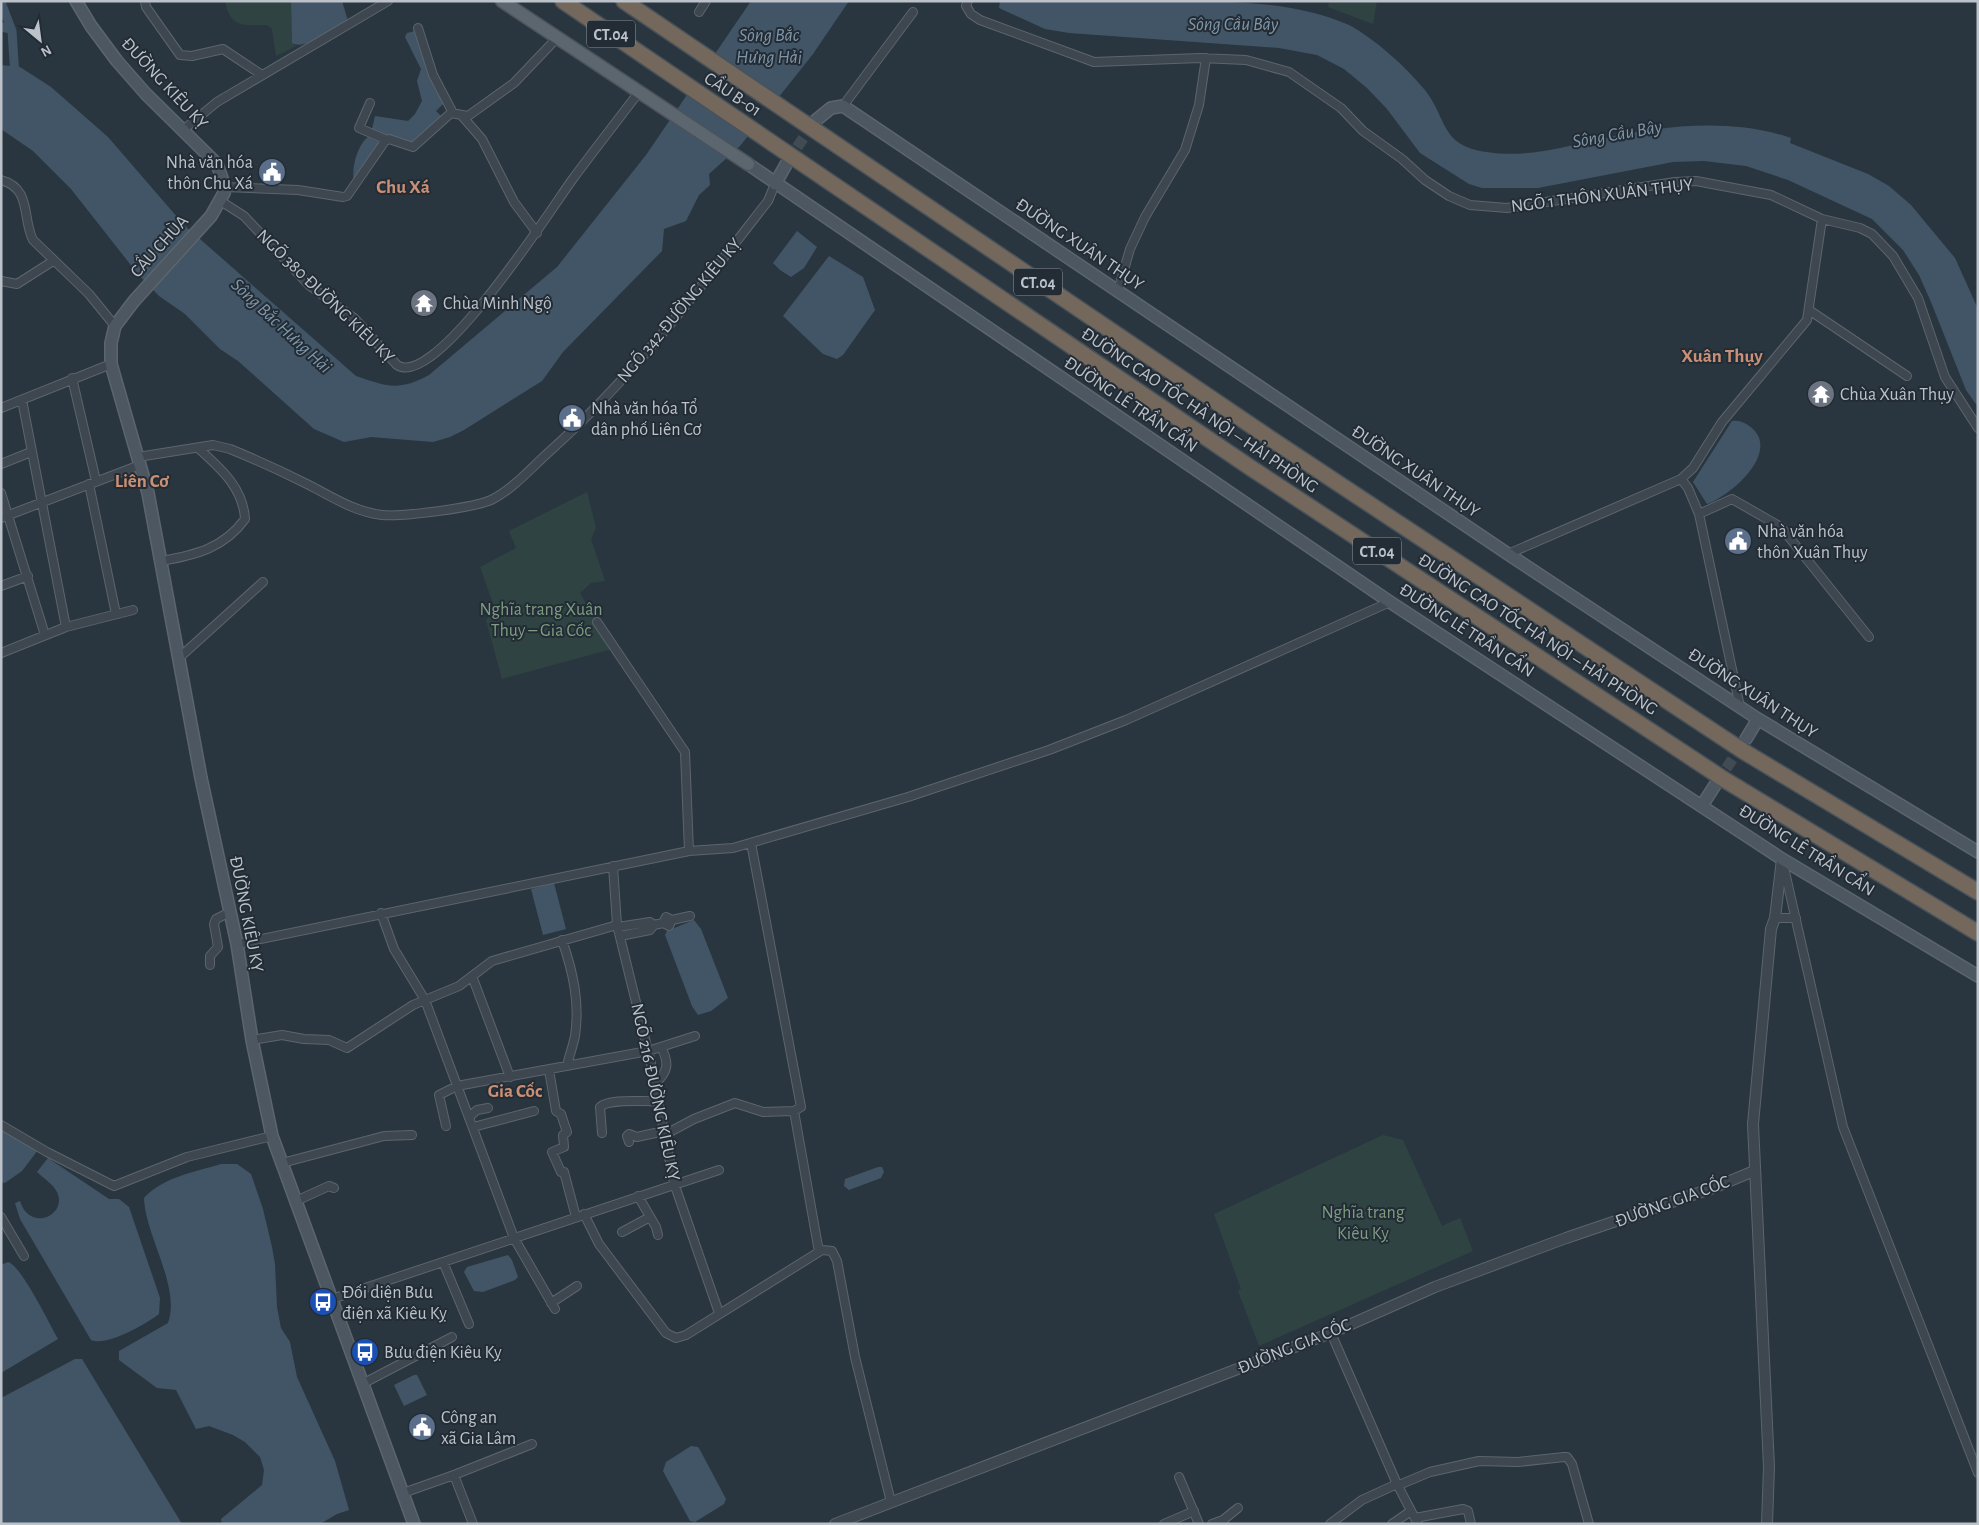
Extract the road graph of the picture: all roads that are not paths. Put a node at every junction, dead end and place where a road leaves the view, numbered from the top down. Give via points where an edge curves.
1 (76, 1) edge
2 (145, 1) edge
3 (388, 1) edge
4 (502, 1) edge
5 (562, 1) edge
6 (624, 1) edge
7 (706, 1) edge
8 (968, 1) edge
9 (699, 12) dead end
10 (914, 12) dead end
11 (418, 28) dead end
12 (557, 38) junction
13 (1206, 58) junction
14 (262, 75) junction
15 (639, 92) junction
16 (370, 103) dead end
17 (842, 106) junction
18 (453, 113) junction
19 (462, 116) junction
20 (810, 123) junction
21 (183, 130) junction
22 (387, 140) junction
23 (787, 157) junction
24 (748, 164) joint
25 (1, 180) edge
26 (775, 184) junction
27 (225, 186) junction
28 (219, 200) junction
29 (1822, 219) junction
30 (537, 233) junction
31 (53, 261) junction
32 (1, 282) edge
33 (1118, 291) junction
34 (134, 301) joint
35 (1809, 310) junction
36 (115, 326) junction
37 (111, 364) junction
38 (1907, 376) dead end
39 (72, 378) junction
40 (22, 400) junction
41 (1, 408) edge
42 (1978, 428) edge
43 (1279, 445) junction
44 (198, 448) junction
45 (31, 452) junction
46 (139, 461) junction
47 (1, 464) edge
48 (1681, 479) junction
49 (93, 483) junction
50 (1, 493) edge
51 (40, 503) junction
52 (1700, 514) junction
53 (10, 515) junction
54 (1, 518) edge
55 (1508, 554) junction
56 (161, 561) junction
57 (28, 576) junction
58 (263, 582) dead end
59 (1, 586) edge
60 (1390, 602) junction
61 (133, 610) dead end
62 (116, 614) junction
63 (597, 622) dead end
64 (66, 627) junction
65 (45, 635) junction
66 (1869, 637) dead end
67 (1, 653) edge
68 (180, 657) junction
69 (1740, 707) junction
70 (1758, 719) junction
71 (1746, 738) tunnel mouth
72 (1717, 782) tunnel mouth
73 (1703, 804) junction
74 (751, 843) junction
75 (689, 851) junction
76 (1978, 852) edge
77 (1782, 859) junction
78 (613, 866) junction
79 (1978, 882) edge
80 (1978, 892) edge
81 (230, 912) junction
82 (381, 914) junction
83 (690, 916) dead end
84 (1776, 918) junction
85 (1796, 918) junction
86 (654, 925) junction
87 (618, 926) junction
88 (1978, 933) edge
89 (620, 936) junction
90 (562, 940) junction
91 (237, 944) junction
92 (210, 965) dead end
93 (472, 976) junction
94 (1978, 976) edge
95 (425, 1000) junction
96 (695, 1036) dead end
97 (252, 1040) junction
98 (661, 1047) junction
99 (648, 1051) junction
100 (567, 1066) junction
101 (549, 1070) junction
102 (510, 1077) junction
103 (655, 1083) junction
104 (457, 1086) junction
105 (658, 1101) junction
106 (488, 1108) dead end
107 (534, 1110) dead end
108 (794, 1111) junction
109 (469, 1117) junction
110 (1, 1124) edge
111 (446, 1126) dead end
112 (473, 1127) junction
113 (602, 1132) dead end
114 (664, 1133) junction
115 (412, 1135) dead end
116 (272, 1136) junction
117 (629, 1142) dead end
118 (282, 1163) junction
119 (719, 1170) dead end
120 (1754, 1171) junction
121 (674, 1183) junction
122 (334, 1188) dead end
123 (638, 1196) junction
124 (296, 1201) junction
125 (580, 1216) junction
126 (1, 1217) edge
127 (650, 1217) junction
128 (622, 1232) dead end
129 (658, 1235) dead end
130 (514, 1238) junction
131 (819, 1252) junction
132 (24, 1256) dead end
133 (443, 1262) junction
134 (577, 1286) dead end
135 (332, 1299) junction
136 (718, 1313) junction
137 (468, 1324) dead end
138 (1331, 1333) junction
139 (452, 1337) dead end
140 (364, 1383) junction
141 (532, 1444) dead end
142 (1978, 1473) edge
143 (454, 1475) junction
144 (1179, 1477) dead end
145 (1398, 1485) junction
146 (403, 1493) junction
147 (891, 1502) junction
148 (1238, 1508) dead end
149 (1194, 1511) junction
150 (1415, 1517) edge
151 (1224, 1522) edge
152 (414, 1524) edge
153 (473, 1524) edge
154 (835, 1524) edge
155 (1164, 1524) edge
156 (1199, 1524) edge
157 (1212, 1524) edge
158 (1330, 1524) edge
159 (1392, 1524) edge
160 (1471, 1524) edge
161 (1589, 1524) edge
162 (1767, 1524) edge

1 - 21 main road, ĐƯỜNG KIÊU KỴ via 117,61
2 - 14 street via 180,55 192,56 223,49
3 - 14 street
4 - 12 main road
5 - 23 highway, CẦU B-01 / CT.04
6 - 20 highway, CẦU B-01 / CT.04
7 - 9 street
8 - 13 street, NGÕ 1 THÔN XUÂN THỤY via 966,6 971,14 980,20 1094,62
10 - 17 street
11 - 18 street via 433,75
12 - 15 main road
12 - 19 street via 508,88 468,116
13 - 29 street, NGÕ 1 THÔN XUÂN THỤY via 1246,60 1288,72 1341,108 1363,131 1402,158 1426,180 1470,205 1507,208 1675,182 1696,182 1772,195
13 - 33 street via 1199,105 1185,150 1145,217 1130,249
14 - 21 street via 217,102
15 - 24 main road
15 - 30 street, NGÕ 380 ĐƯỜNG KIÊU KỴ via 571,180
16 - 22 street via 359,128
17 - 20 main road via 831,108
17 - 33 main road, ĐƯỜNG XUÂN THỤY
18 - 19 street
18 - 22 street via 413,148
19 - 30 street via 482,139 514,202
20 - 43 highway, ĐƯỜNG CAO TỐC HÀ NỘI – HẢI PHÒNG / CT.04
21 - 27 main road, ĐƯỜNG KIÊU KỴ via 217,164
22 - 27 street via 351,192 343,197 298,190
23 - 26 main road
23 - 88 highway, ĐƯỜNG CAO TỐC HÀ NỘI – HẢI PHÒNG / CT.04 via 1716,774
24 - 26 main road, ĐƯỜNG LÊ TRẦN CẨN
25 - 31 street via 12,185 25,200 29,233
26 - 44 street, NGÕ 342 ĐƯỜNG KIÊU KỴ via 768,201 692,299 635,364 577,427 513,484 484,503 383,516 365,512 230,449 213,445
26 - 60 main road, ĐƯỜNG LÊ TRẦN CẨN
27 - 28 main road
28 - 30 street, NGÕ 380 ĐƯỜNG KIÊU KỴ via 254,225 300,276 354,318 402,369 416,367 443,347
28 - 34 main road, CẦU CHÙA via 211,216
29 - 35 street
29 - 42 street, NGÕ 1 THÔN XUÂN THỤY via 1872,234 1893,256 1918,298 1945,377
31 - 32 street via 17,284
31 - 36 street via 89,294
33 - 55 main road, ĐƯỜNG XUÂN THỤY
34 - 36 main road, ĐƯỜNG KIÊU KỴ
35 - 38 street
35 - 48 street via 1804,324 1722,422 1693,468
36 - 37 main road, ĐƯỜNG KIÊU KỴ
37 - 39 street
37 - 46 main road, ĐƯỜNG KIÊU KỴ
39 - 40 street
39 - 49 street
40 - 41 street
40 - 45 street
43 - 79 highway via 1746,747
43 - 80 highway, ĐƯỜNG CAO TỐC HÀ NỘI – HẢI PHÒNG / CT.04 via 1743,751
44 - 46 street, NGÕ 342 ĐƯỜNG KIÊU KỴ
44 - 56 street via 230,478 245,508 246,519 234,534 218,544 186,557
45 - 47 street
45 - 51 street
46 - 49 street, NGÕ 342 ĐƯỜNG KIÊU KỴ
46 - 56 main road, ĐƯỜNG KIÊU KỴ
48 - 52 street
48 - 55 street
49 - 51 street, NGÕ 342 ĐƯỜNG KIÊU KỴ
49 - 62 street
50 - 53 street
51 - 53 street, NGÕ 342 ĐƯỜNG KIÊU KỴ
51 - 64 street
52 - 66 street via 1732,499 1782,527
52 - 69 street
53 - 54 street, NGÕ 342 ĐƯỜNG KIÊU KỴ
53 - 57 street
55 - 69 main road, ĐƯỜNG XUÂN THỤY
56 - 68 main road, ĐƯỜNG KIÊU KỴ
57 - 59 street
57 - 65 street
58 - 68 street
60 - 73 main road, ĐƯỜNG LÊ TRẦN CẨN
60 - 74 street via 1126,720 1049,750 908,797
61 - 62 street
62 - 64 street
63 - 75 street via 685,752
64 - 65 street
65 - 67 street
68 - 81 main road, ĐƯỜNG KIÊU KỴ via 201,778
69 - 70 main road, ĐƯỜNG XUÂN THỤY
70 - 71 main road
70 - 76 main road, ĐƯỜNG XUÂN THỤY
72 - 73 main road
73 - 77 main road, ĐƯỜNG LÊ TRẦN CẨN
74 - 75 street via 733,848
74 - 108 street via 801,1101 800,1109
75 - 78 street
77 - 84 street
77 - 85 street
77 - 94 main road, ĐƯỜNG LÊ TRẦN CẨN
78 - 82 street
78 - 87 street, NGÕ 216 ĐƯỜNG KIÊU KỴ
81 - 91 main road, ĐƯỜNG KIÊU KỴ
81 - 92 street via 216,919 214,924 218,947 210,956
82 - 91 street
82 - 95 street via 394,949
83 - 86 street via 672,920 669,926 663,923
84 - 85 street
84 - 120 street via 1771,929 1754,1124
85 - 142 street via 1843,1127
86 - 87 street via 650,922
86 - 89 street via 650,930
87 - 89 street, NGÕ 216 ĐƯỜNG KIÊU KỴ
87 - 90 street
89 - 99 street, NGÕ 216 ĐƯỜNG KIÊU KỴ
90 - 93 street via 492,960
90 - 100 street via 574,976 576,999 574,1039
91 - 97 main road, ĐƯỜNG KIÊU KỴ
93 - 95 street via 459,986
93 - 102 street
95 - 97 street via 347,1048 329,1040 282,1035
95 - 104 street
96 - 98 street
97 - 116 main road, ĐƯỜNG KIÊU KỴ
98 - 99 street
98 - 103 street via 667,1064 662,1077
99 - 100 street
99 - 103 street, NGÕ 216 ĐƯỜNG KIÊU KỴ
100 - 101 street
101 - 102 street
101 - 125 street via 556,1111 561,1114 567,1132 563,1135 564,1147 552,1152 552,1156 564,1172
102 - 104 street
103 - 105 street, NGÕ 216 ĐƯỜNG KIÊU KỴ
104 - 109 street
104 - 111 street via 439,1095
105 - 113 street via 604,1103 600,1107
105 - 114 street, NGÕ 216 ĐƯỜNG KIÊU KỴ
106 - 109 street via 477,1110
107 - 112 street
108 - 114 street via 763,1112 735,1103
108 - 131 street
109 - 112 street
110 - 116 street via 46,1152 114,1186 186,1157
112 - 130 street
114 - 117 street via 637,1137 629,1134
114 - 121 street, NGÕ 216 ĐƯỜNG KIÊU KỴ
115 - 118 street via 384,1136
116 - 118 main road, ĐƯỜNG KIÊU KỴ
118 - 124 main road, ĐƯỜNG KIÊU KỴ
119 - 121 street
120 - 138 street, ĐƯỜNG GIA CỐC via 1435,1287
120 - 162 street via 1769,1451
121 - 123 street
121 - 136 street, NGÕ 216 ĐƯỜNG KIÊU KỴ
122 - 124 street via 329,1186
123 - 125 street
123 - 127 street
124 - 135 main road, ĐƯỜNG KIÊU KỴ
125 - 130 street
125 - 136 street via 666,1333 681,1337
126 - 132 street
127 - 128 street
127 - 129 street
130 - 133 street
130 - 134 street via 553,1306
131 - 136 street
131 - 147 street via 832,1252 837,1262 855,1357
133 - 135 street
133 - 137 street
135 - 140 main road, ĐƯỜNG KIÊU KỴ
138 - 145 street
138 - 147 street, ĐƯỜNG GIA CỐC
139 - 140 street
140 - 146 main road, ĐƯỜNG KIÊU KỴ
141 - 143 street
143 - 146 street
143 - 153 street
144 - 149 street
145 - 150 street
145 - 158 street via 1362,1500
145 - 161 street via 1430,1472 1479,1461 1518,1462 1564,1456 1576,1472
146 - 152 main road, ĐƯỜNG KIÊU KỴ
147 - 154 street, ĐƯỜNG GIA CỐC
148 - 151 street
149 - 155 street
149 - 156 street
150 - 159 street
150 - 160 street via 1463,1509 1468,1511
151 - 157 street

